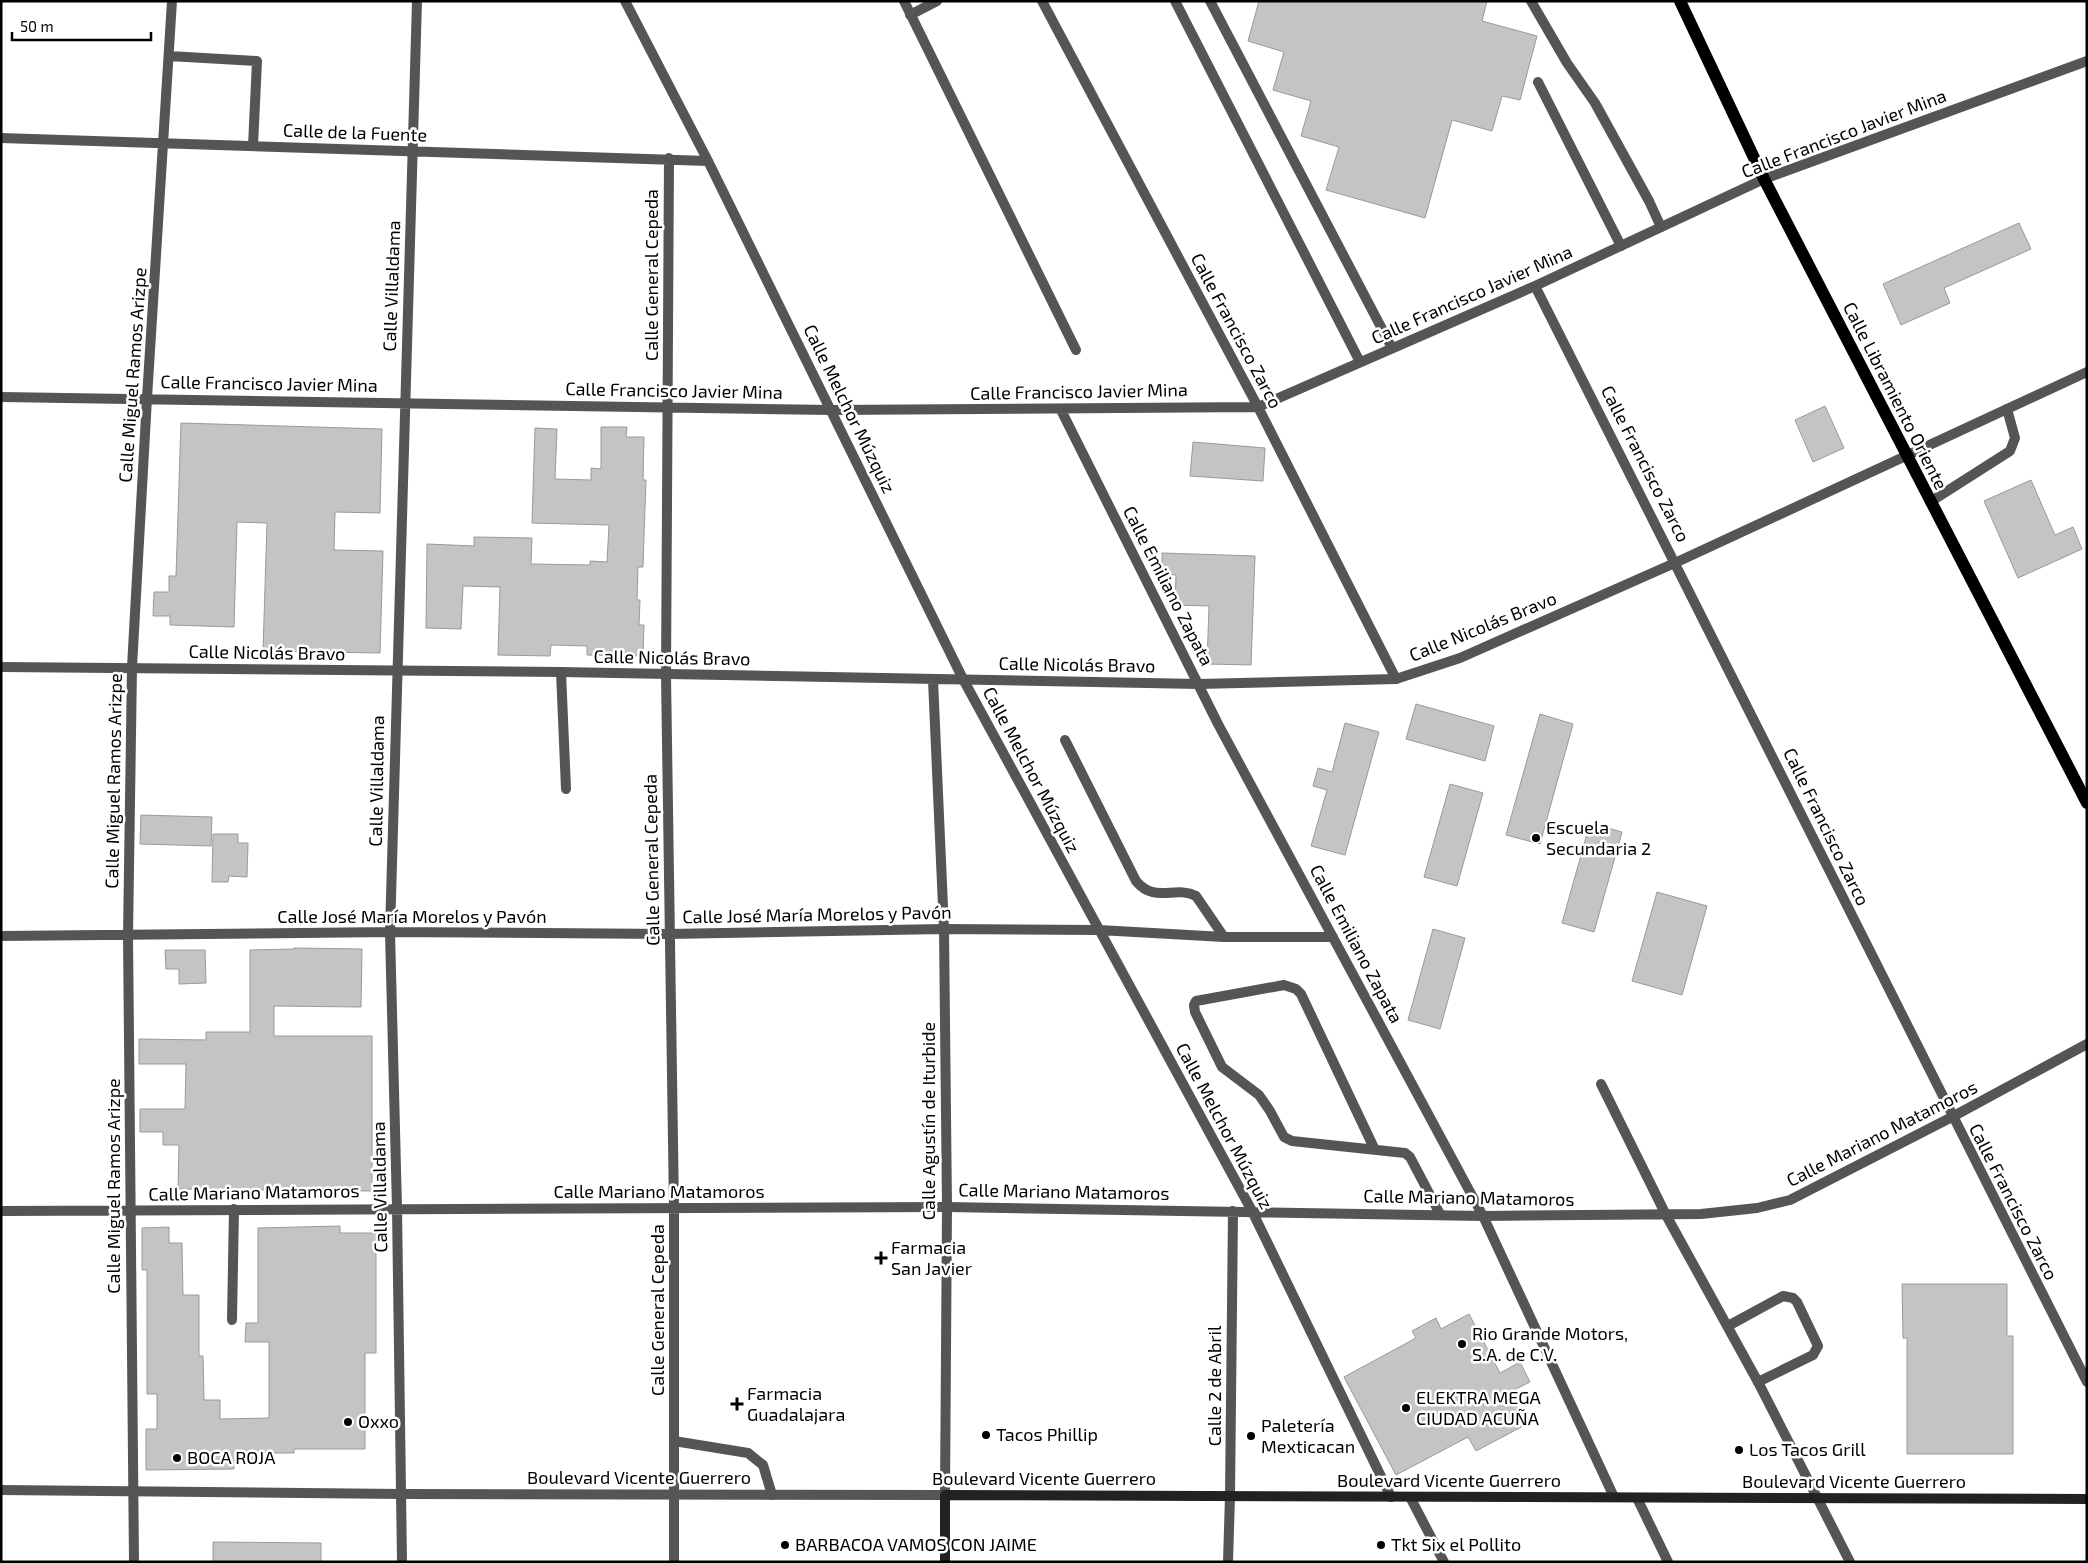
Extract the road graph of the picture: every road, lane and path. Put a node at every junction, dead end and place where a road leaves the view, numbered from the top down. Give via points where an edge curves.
1 (172, 1) edge
2 (417, 1) edge
3 (625, 1) edge
4 (904, 1) edge
5 (937, 1) edge
6 (1042, 1) edge
7 (1175, 1) edge
8 (1210, 1) edge
9 (1531, 1) edge
10 (1680, 1) edge
11 (910, 15) junction
12 (169, 56) junction
13 (2087, 61) edge
14 (1538, 82) dead end
15 (1, 138) edge
16 (164, 143) junction
17 (253, 146) junction
18 (412, 151) junction
19 (669, 158) junction
20 (708, 161) junction
21 (1764, 179) junction
22 (1661, 227) junction
23 (1621, 246) junction
24 (1535, 286) junction
25 (1392, 348) junction
26 (1076, 350) dead end
27 (1360, 362) junction
28 (2087, 372) edge
29 (1, 397) edge
30 (147, 398) junction
31 (405, 402) junction
32 (1258, 407) junction
33 (667, 408) junction
34 (2007, 409) junction
35 (832, 410) junction
36 (1061, 410) junction
37 (1906, 457) junction
38 (1930, 502) junction
39 (1676, 562) junction
40 (1, 667) edge
41 (132, 667) junction
42 (396, 671) junction
43 (561, 672) junction
44 (666, 674) junction
45 (963, 679) junction
46 (1396, 679) junction
47 (933, 680) junction
48 (1199, 684) junction
49 (1065, 740) dead end
50 (566, 789) dead end
51 (2087, 803) edge
52 (944, 929) junction
53 (1099, 930) junction
54 (390, 932) junction
55 (669, 934) junction
56 (128, 935) junction
57 (1, 936) edge
58 (1224, 937) junction
59 (1333, 937) junction
60 (2087, 1044) edge
61 (1601, 1084) dead end
62 (1952, 1117) junction
63 (1374, 1148) junction
64 (947, 1207) junction
65 (397, 1208) junction
66 (674, 1208) junction
67 (234, 1209) junction
68 (1, 1211) edge
69 (130, 1211) junction
70 (1232, 1211) junction
71 (1252, 1211) junction
72 (1440, 1214) junction
73 (1666, 1215) junction
74 (1483, 1216) junction
75 (232, 1320) dead end
76 (1728, 1326) junction
77 (1758, 1382) junction
78 (2087, 1382) edge
79 (674, 1441) junction
80 (1, 1490) edge
81 (132, 1491) junction
82 (402, 1494) junction
83 (675, 1494) junction
84 (772, 1495) junction
85 (945, 1495) junction
86 (1230, 1496) junction
87 (1391, 1497) junction
88 (1410, 1497) junction
89 (1614, 1497) junction
90 (1637, 1498) junction
91 (1816, 1498) junction
92 (2087, 1499) edge
93 (134, 1562) edge
94 (402, 1562) edge
95 (674, 1562) edge
96 (945, 1562) edge
97 (1228, 1562) edge
98 (1444, 1562) edge
99 (1668, 1562) edge
100 (1850, 1562) edge

1 - 12 street, Calle Miguel Ramos Arizpe
2 - 18 street, Calle Villaldama
3 - 20 street, Calle Melchor Múzquiz
4 - 11 street
5 - 11 street
6 - 32 street, Calle Francisco Zarco
7 - 27 street
8 - 25 street
9 - 22 street via 1594,102
10 - 21 main road, Calle Libramiento Oriente
11 - 26 street
12 - 16 street, Calle Miguel Ramos Arizpe
12 - 17 street via 257,61
13 - 21 street, Calle Francisco Javier Mina
14 - 23 street
15 - 16 street, Calle de la Fuente
16 - 17 street, Calle de la Fuente
16 - 30 street, Calle Miguel Ramos Arizpe
17 - 18 street, Calle de la Fuente
18 - 19 street, Calle de la Fuente
18 - 31 street, Calle Villaldama
19 - 20 street, Calle de la Fuente
19 - 33 street, Calle General Cepeda
20 - 35 street, Calle Melchor Múzquiz
21 - 22 street, Calle Francisco Javier Mina
21 - 37 main road, Calle Libramiento Oriente
22 - 23 street, Calle Francisco Javier Mina
23 - 24 street, Calle Francisco Javier Mina
24 - 25 street, Calle Francisco Javier Mina
24 - 39 street, Calle Francisco Zarco
25 - 27 street, Calle Francisco Javier Mina
27 - 32 street, Calle Francisco Javier Mina
28 - 34 street, Calle Nicolás Bravo
29 - 30 street, Calle Francisco Javier Mina
30 - 31 street, Calle Francisco Javier Mina
30 - 41 street, Calle Miguel Ramos Arizpe
31 - 33 street, Calle Francisco Javier Mina
31 - 42 street, Calle Villaldama
32 - 36 street, Calle Francisco Javier Mina
32 - 46 street, Calle Francisco Zarco
33 - 35 street, Calle Francisco Javier Mina
33 - 44 street, Calle General Cepeda
34 - 37 street, Calle Nicolás Bravo
34 - 38 street via 2014,438 2010,451
35 - 36 street, Calle Francisco Javier Mina
35 - 45 street, Calle Melchor Múzquiz
36 - 48 street, Calle Emiliano Zapata
37 - 38 main road, Calle Libramiento Oriente
37 - 39 street, Calle Nicolás Bravo
38 - 51 main road, Calle Libramiento Oriente
39 - 46 street, Calle Nicolás Bravo via 1460,658
39 - 62 street, Calle Francisco Zarco
40 - 41 street, Calle Nicolás Bravo
41 - 42 street, Calle Nicolás Bravo
41 - 56 street, Calle Miguel Ramos Arizpe
42 - 43 street, Calle Nicolás Bravo
42 - 54 street, Calle Villaldama
43 - 44 street, Calle Nicolás Bravo
43 - 50 street
44 - 47 street, Calle Nicolás Bravo
44 - 55 street, Calle General Cepeda
45 - 47 street, Calle Nicolás Bravo
45 - 48 street, Calle Nicolás Bravo
45 - 53 street, Calle Melchor Múzquiz
46 - 48 street, Calle Nicolás Bravo
47 - 52 street, Calle Agustín de Iturbide
48 - 59 street, Calle Emiliano Zapata
49 - 58 street via 1141,887 1148,892 1196,896
52 - 53 street, Calle José María Morelos y Pavón
52 - 55 street, Calle José María Morelos y Pavón
52 - 64 street, Calle Agustín de Iturbide
53 - 58 street, Calle José María Morelos y Pavón
53 - 71 street, Calle Melchor Múzquiz
54 - 55 street, Calle José María Morelos y Pavón
54 - 56 street, Calle José María Morelos y Pavón
54 - 65 street, Calle Villaldama
55 - 66 street, Calle General Cepeda
56 - 57 street, Calle José María Morelos y Pavón
56 - 69 street, Calle Miguel Ramos Arizpe
58 - 59 street, Calle José María Morelos y Pavón
59 - 74 street, Calle Emiliano Zapata
60 - 62 street, Calle Mariano Matamoros
61 - 73 street
62 - 73 street, Calle Mariano Matamoros via 1790,1200 1757,1208
62 - 78 street, Calle Francisco Zarco
63 - 63 street via 1296,989 1284,985 1196,1002 1195,1012 1222,1067 1259,1095 1284,1137 1292,1141
63 - 72 street via 1405,1152 1410,1156
64 - 66 street, Calle Mariano Matamoros
64 - 70 street, Calle Mariano Matamoros
64 - 85 street, Calle Agustín de Iturbide
65 - 66 street, Calle Mariano Matamoros
65 - 67 street, Calle Mariano Matamoros
65 - 82 street, Calle Villaldama
66 - 79 street, Calle General Cepeda
67 - 69 street, Calle Mariano Matamoros
67 - 75 street
68 - 69 street, Calle Mariano Matamoros
69 - 81 street, Calle Miguel Ramos Arizpe
70 - 71 street, Calle Mariano Matamoros
70 - 86 street, Calle 2 de Abril
71 - 72 street, Calle Mariano Matamoros
71 - 87 street, Calle Melchor Múzquiz
72 - 74 street, Calle Mariano Matamoros
73 - 74 street, Calle Mariano Matamoros
73 - 76 street
74 - 89 street, Calle Emiliano Zapata
76 - 77 street
76 - 77 street via 1783,1296 1797,1302 1818,1346 1816,1352
77 - 91 street
79 - 83 street, Calle General Cepeda
79 - 84 street via 748,1454 763,1465
80 - 81 street, Boulevard Vicente Guerrero
81 - 82 street, Boulevard Vicente Guerrero
81 - 93 street, Calle Miguel Ramos Arizpe
82 - 83 street, Boulevard Vicente Guerrero
82 - 94 street, Calle Villaldama
83 - 84 street, Boulevard Vicente Guerrero
83 - 95 street, Calle General Cepeda
84 - 85 street, Boulevard Vicente Guerrero
85 - 86 main road, Boulevard Vicente Guerrero
85 - 96 main road, Calle Agustín de Iturbide
86 - 87 main road, Boulevard Vicente Guerrero
86 - 97 street, Calle 2 de Abril
87 - 88 main road, Boulevard Vicente Guerrero
88 - 89 main road, Boulevard Vicente Guerrero
88 - 98 street
89 - 90 main road, Boulevard Vicente Guerrero
90 - 91 main road, Boulevard Vicente Guerrero
90 - 99 street
91 - 92 main road, Boulevard Vicente Guerrero
91 - 100 street

